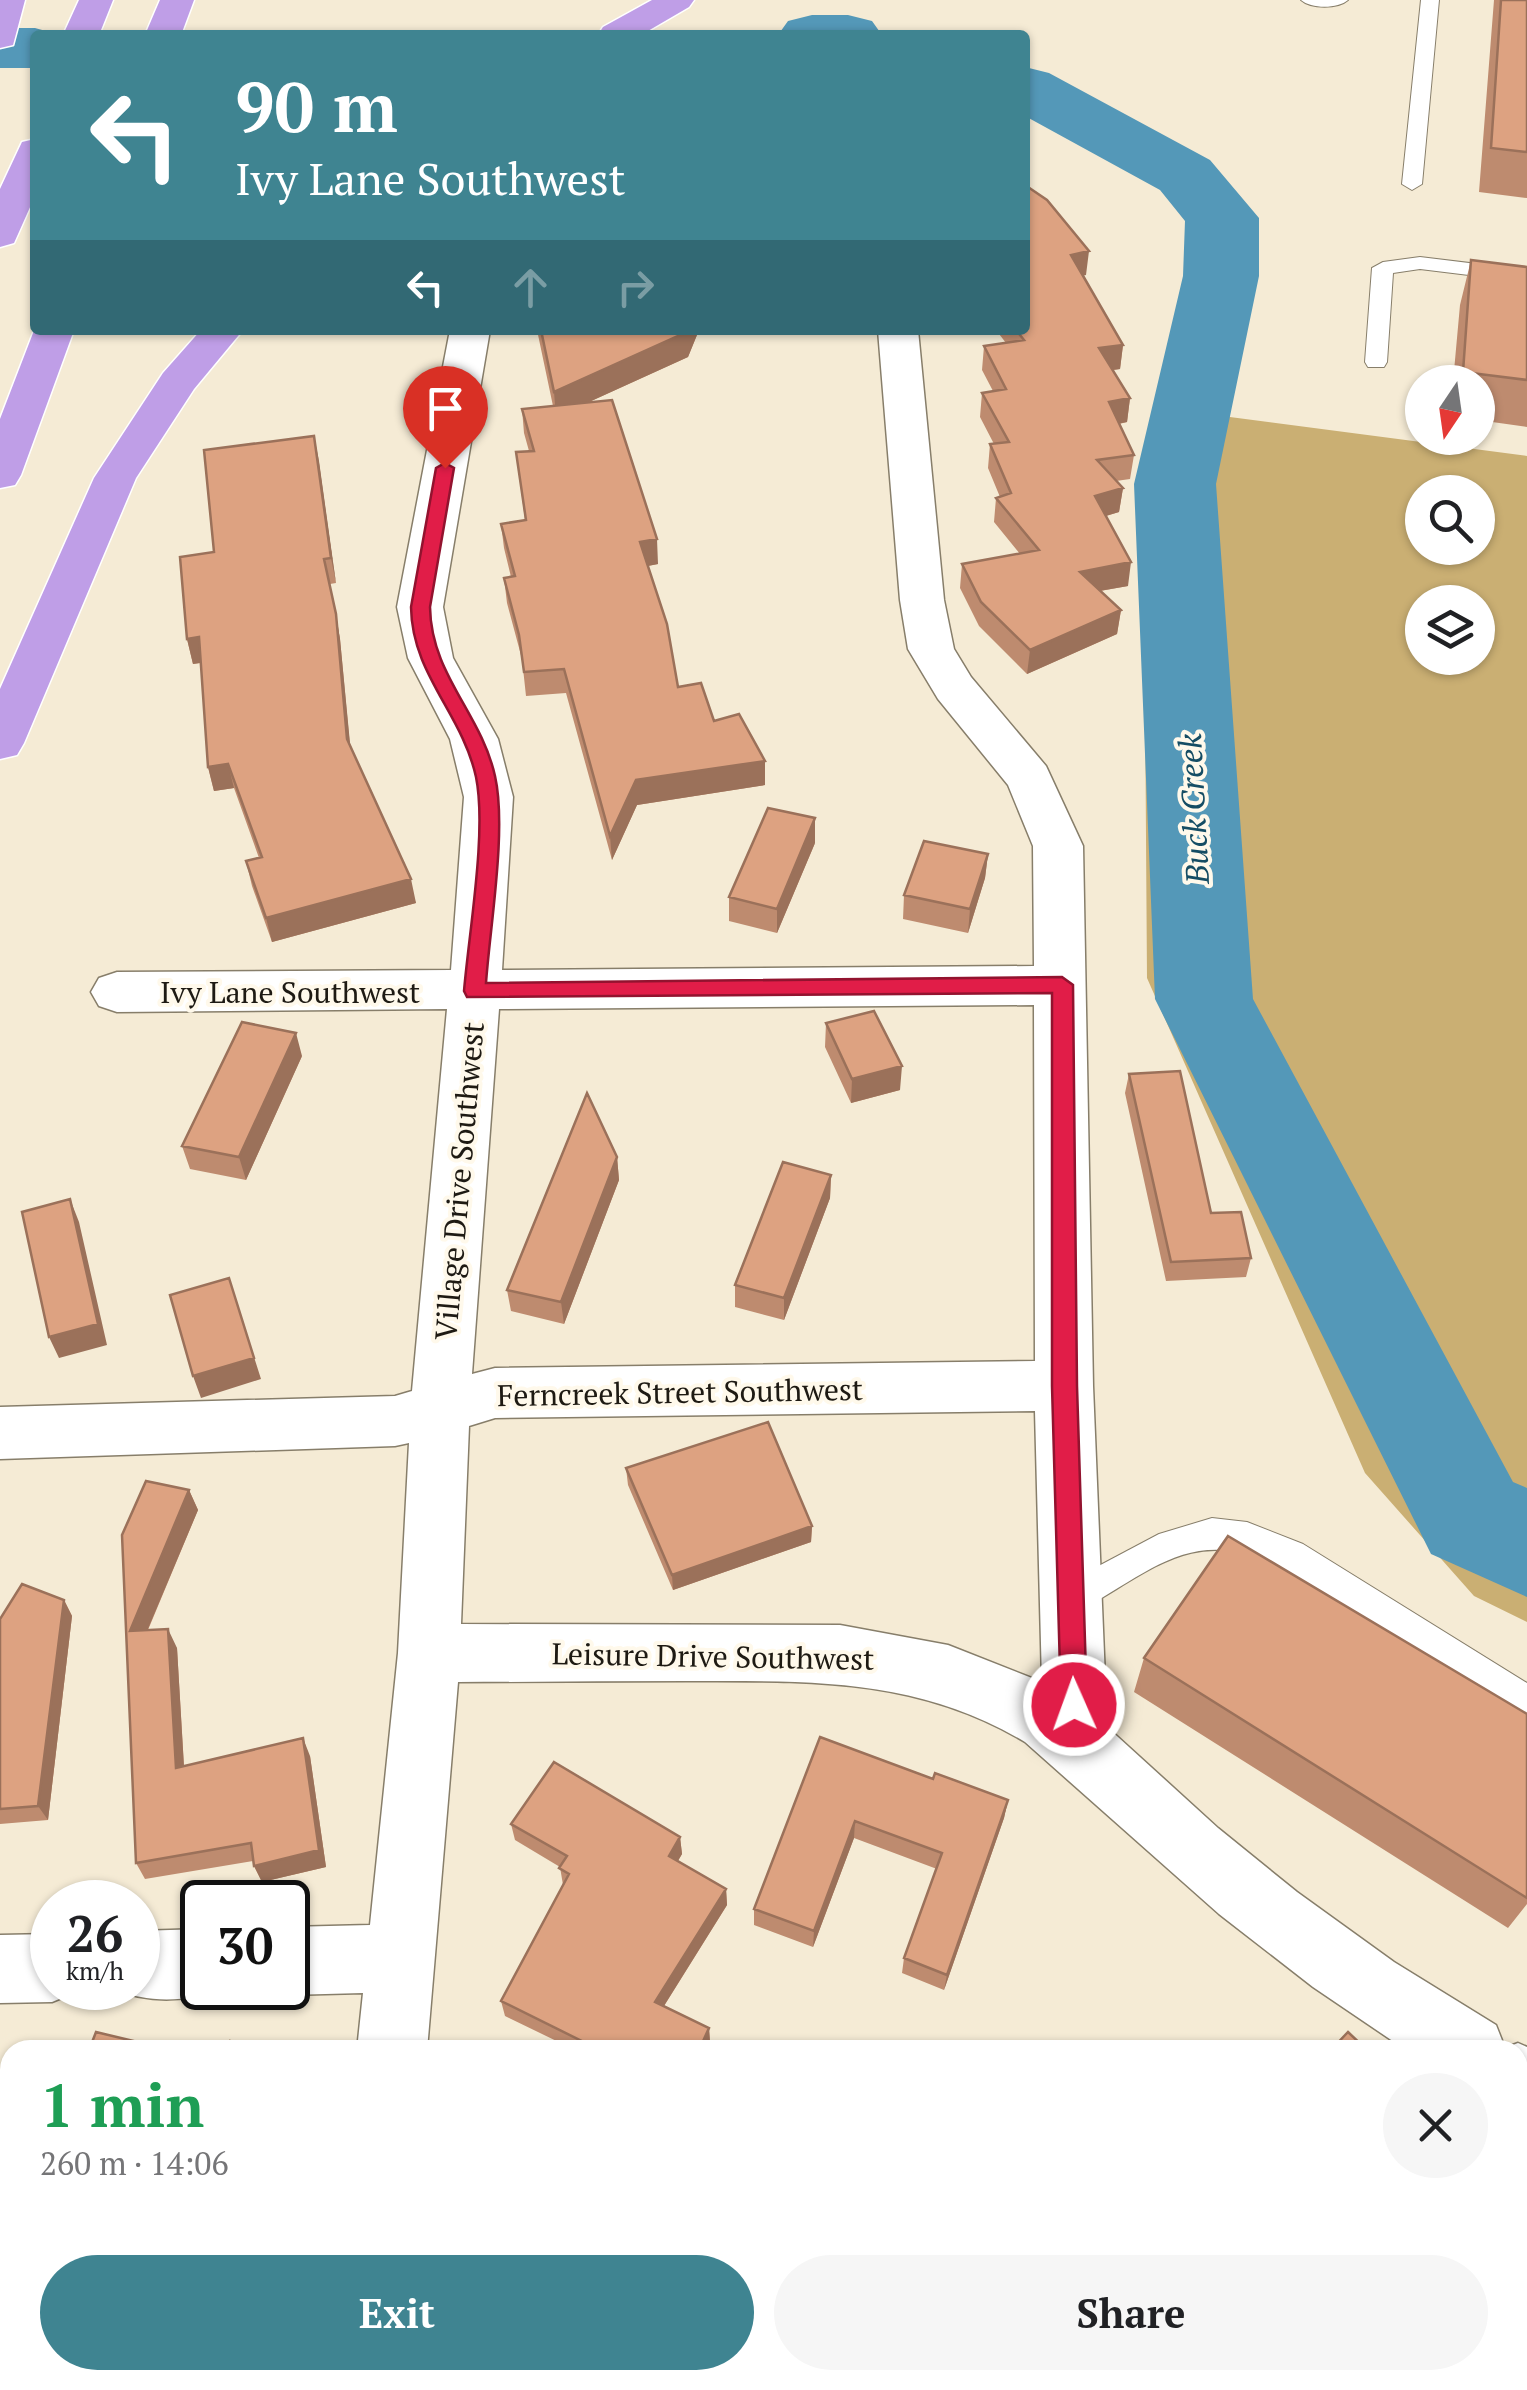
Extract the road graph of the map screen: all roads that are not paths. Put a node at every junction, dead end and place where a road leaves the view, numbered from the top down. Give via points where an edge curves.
1 (677, 0) edge
2 (1310, 0) edge
3 (1339, 0) edge
4 (1430, 0) edge
5 (625, 30) edge
6 (30, 162) edge
7 (1412, 184) dead end
8 (0, 235) edge
9 (1527, 276) edge
10 (52, 335) edge
11 (219, 335) edge
12 (469, 335) edge
13 (898, 335) edge
14 (1376, 362) dead end
15 (0, 475) edge
16 (0, 744) edge
17 (1062, 985) junction
18 (475, 991) junction
19 (117, 992) dead end
20 (1064, 1386) junction
21 (440, 1408) junction
22 (0, 1433) edge
23 (1071, 1598) junction
24 (429, 1652) junction
25 (1527, 1702) edge
26 (1075, 1741) junction
27 (399, 1958) junction
28 (310, 1960) edge
29 (30, 1968) edge
30 (0, 1969) edge
31 (393, 2040) edge
32 (1462, 2040) edge

1 - 5 highway
2 - 3 lane
4 - 7 lane
6 - 8 highway
9 - 14 lane via 1420,263 1383,268
10 - 15 highway
11 - 16 highway via 178,382 115,478
12 - 18 street, Village Drive Southwest via 420,618 430,664 469,727 490,807
13 - 17 street via 925,627 942,669 1029,778 1053,829
17 - 18 street, Ivy Lane Southwest
17 - 20 street
18 - 19 street, Ivy Lane Southwest
18 - 21 street, Village Drive Southwest
20 - 21 street, Ferncreek Street Southwest via 494,1393
20 - 23 street
21 - 22 street, Ferncreek Street Southwest via 395,1420
21 - 24 street, Village Drive Southwest
23 - 25 lane via 1190,1536 1251,1537 1291,1554
23 - 26 street
24 - 26 street, Leisure Drive Southwest via 859,1654 961,1677
24 - 27 street, Village Drive Southwest
26 - 32 street, Leisure Drive Southwest via 1293,1933
27 - 28 street
27 - 31 street, Village Drive Southwest
29 - 30 street

